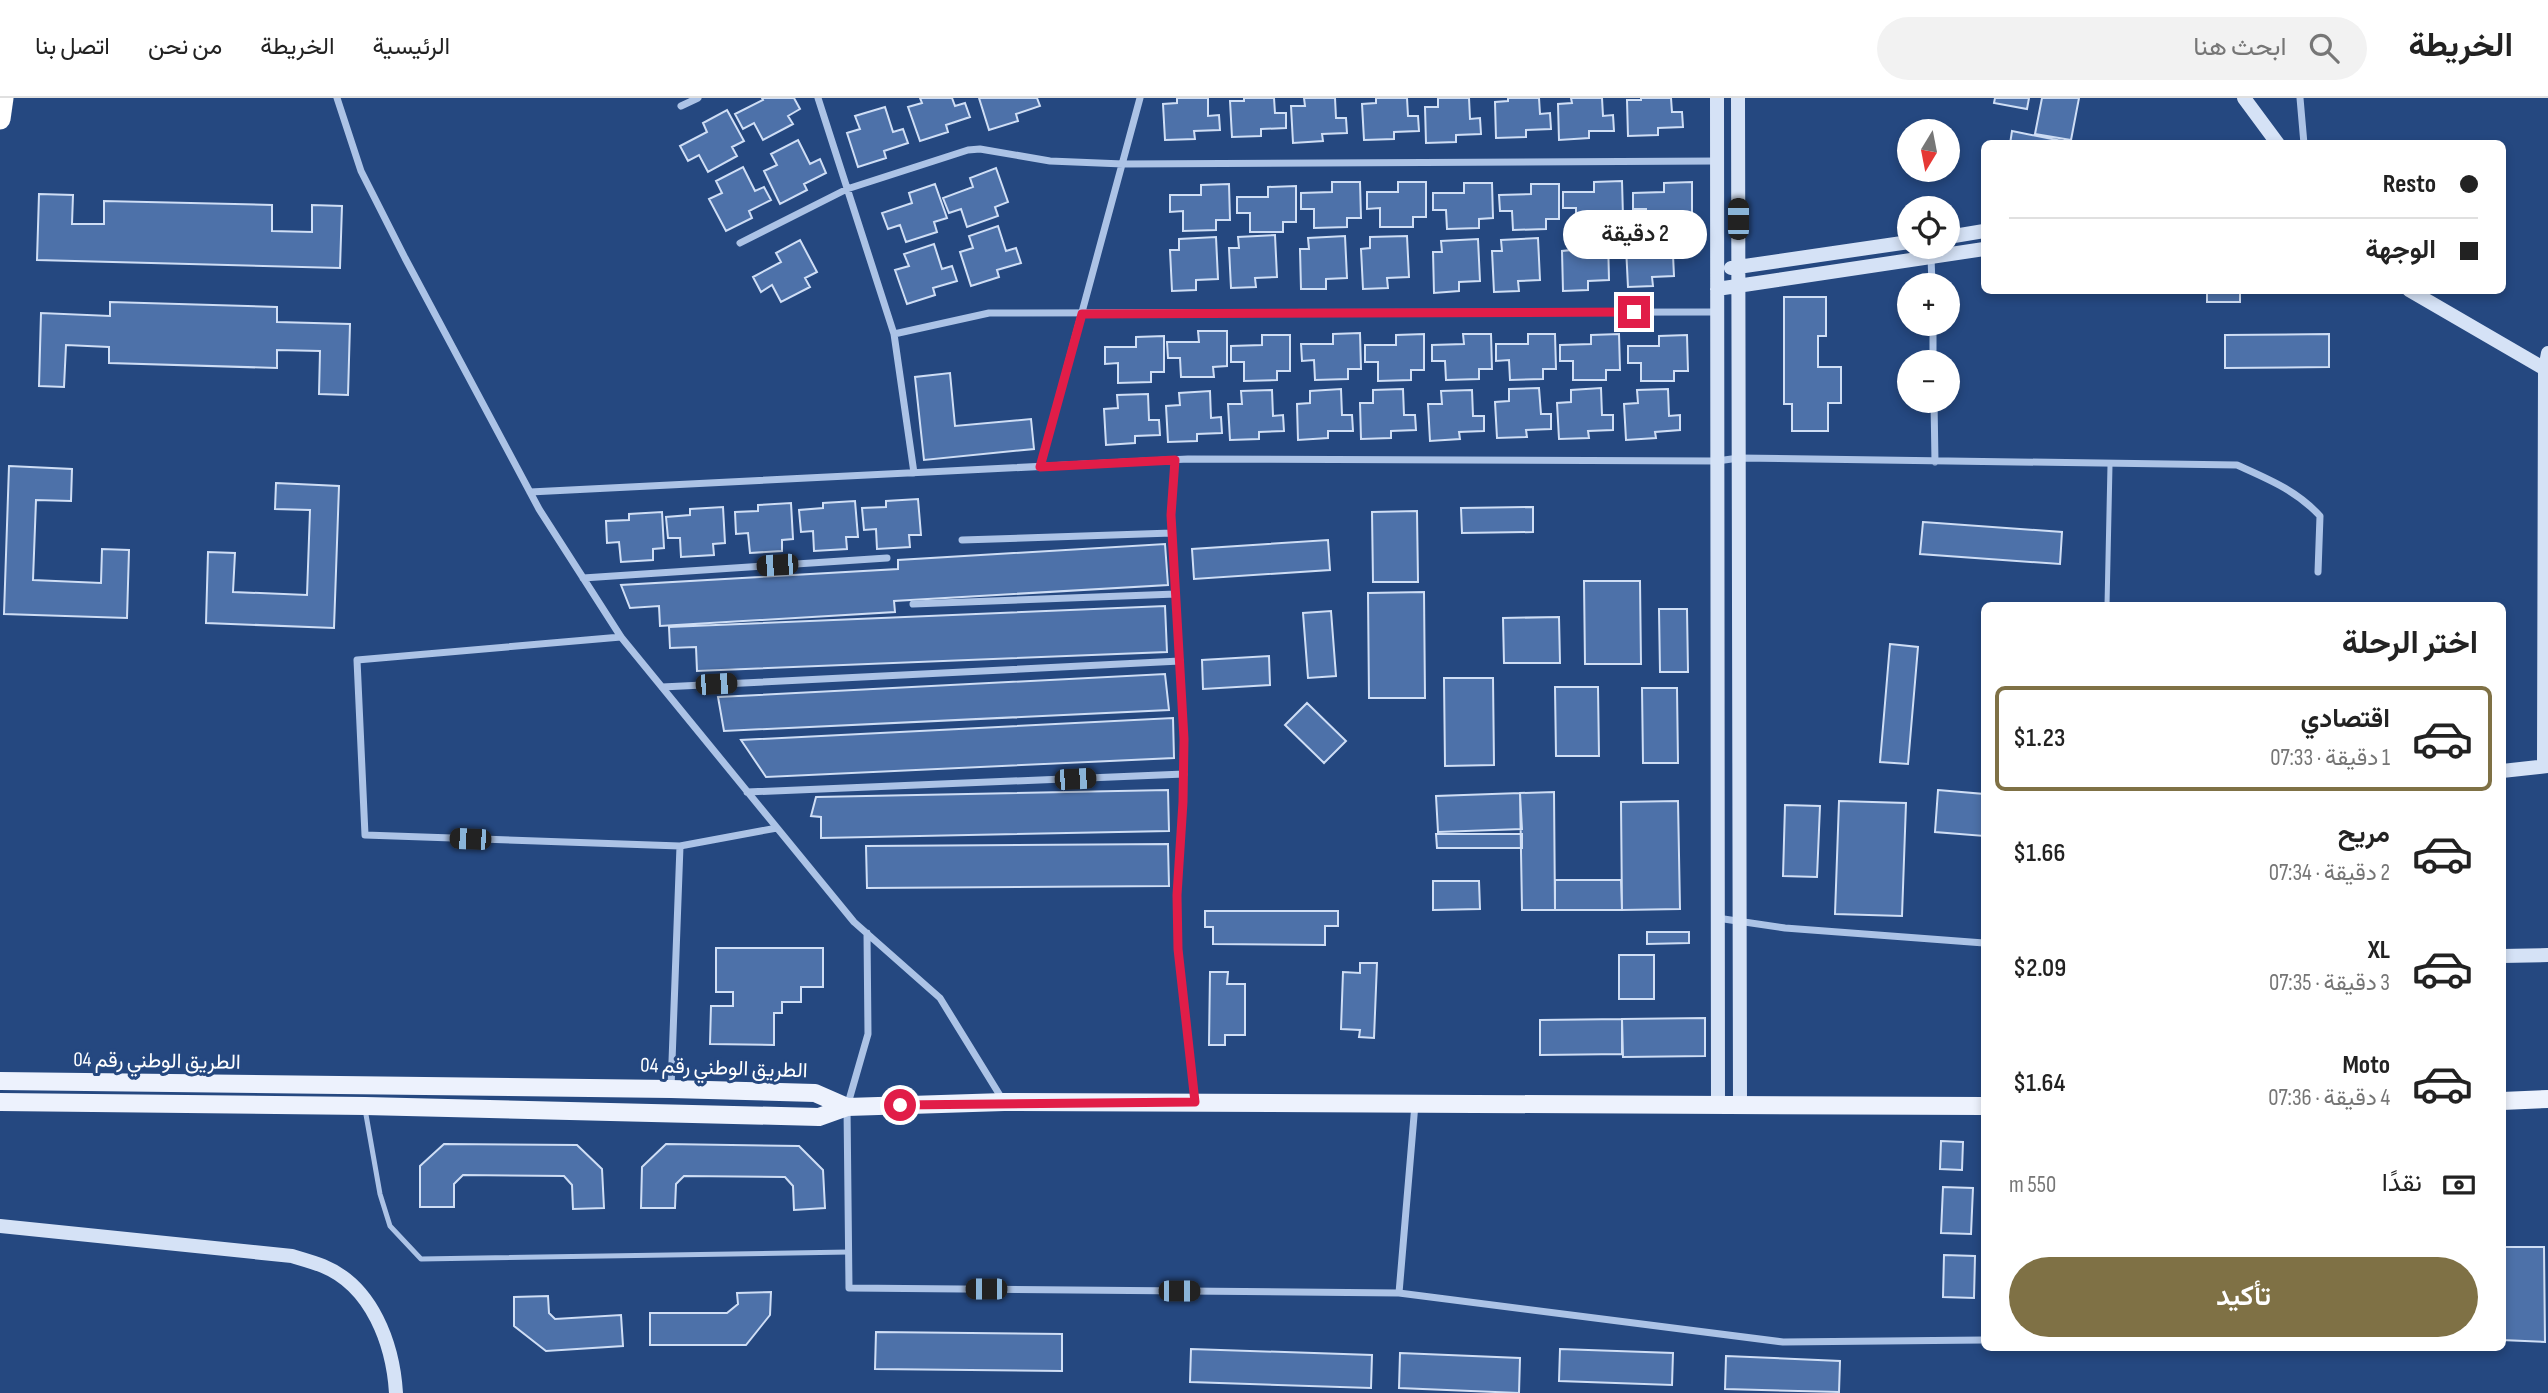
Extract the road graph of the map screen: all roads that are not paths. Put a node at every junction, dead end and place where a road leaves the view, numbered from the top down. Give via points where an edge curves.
1 (3, 98) edge
2 (337, 98) edge
3 (698, 98) edge
4 (818, 98) edge
5 (1140, 98) edge
6 (1717, 98) edge
7 (1738, 98) edge
8 (2244, 98) edge
9 (2300, 98) edge
10 (681, 106) dead end
11 (0, 119) edge
12 (2275, 140) edge
13 (2304, 140) edge
14 (1717, 160) junction
15 (1123, 164) junction
16 (848, 189) junction
17 (1981, 232) edge
18 (1960, 235) edge
19 (740, 243) dead end
20 (1897, 244) edge
21 (1981, 249) edge
22 (1960, 253) edge
23 (1918, 259) edge
24 (1738, 267) junction
25 (1717, 270) junction
26 (1739, 286) junction
27 (1717, 289) junction
28 (2416, 294) edge
29 (1717, 312) junction
30 (1082, 314) junction
31 (894, 334) junction
32 (2548, 353) edge
33 (2545, 369) junction
34 (1934, 413) edge
35 (1739, 458) junction
36 (1175, 460) junction
37 (1717, 461) junction
38 (1935, 462) junction
39 (2110, 464) junction
40 (1040, 467) junction
41 (914, 473) junction
42 (530, 492) junction
43 (1172, 533) junction
44 (962, 540) dead end
45 (887, 558) dead end
46 (2318, 572) dead end
47 (583, 578) junction
48 (1176, 594) junction
49 (2107, 602) edge
50 (913, 604) dead end
51 (621, 637) junction
52 (1180, 661) junction
53 (662, 687) junction
54 (2546, 766) edge
55 (2506, 771) edge
56 (1184, 774) junction
57 (747, 792) junction
58 (777, 828) junction
59 (680, 846) junction
60 (1716, 918) junction
61 (1738, 921) junction
62 (867, 933) junction
63 (1981, 943) edge
64 (2548, 955) edge
65 (2506, 956) edge
66 (0, 1081) edge
67 (671, 1089) junction
68 (2548, 1099) edge
69 (2506, 1101) edge
70 (0, 1102) edge
71 (1004, 1102) junction
72 (1195, 1102) junction
73 (1415, 1103) junction
74 (365, 1105) junction
75 (1718, 1105) junction
76 (1740, 1105) junction
77 (1981, 1106) edge
78 (847, 1107) junction
79 (0, 1226) edge
80 (849, 1252) junction
81 (1399, 1293) junction
82 (1981, 1340) edge
83 (396, 1393) edge

1 - 11 highway
2 - 42 street via 361,171
3 - 10 street
4 - 16 street
5 - 15 street
6 - 14 street
7 - 24 street
8 - 12 street
9 - 13 street
14 - 15 street
14 - 25 street
15 - 16 street via 1050,161 968,149
15 - 30 street
16 - 19 street
16 - 31 street
17 - 18 street
20 - 24 street
21 - 22 street
23 - 26 street
24 - 25 street
24 - 26 street
25 - 27 street
26 - 27 street
26 - 35 street
27 - 29 street
28 - 33 street
29 - 30 street
29 - 37 street
30 - 31 street via 989,313
30 - 40 street
31 - 41 street
32 - 33 street
33 - 54 street
34 - 38 street
35 - 37 street
35 - 38 street
35 - 61 street
36 - 37 street
36 - 40 street
36 - 43 street
37 - 60 street
38 - 39 street
39 - 46 street via 2237,465 2288,488 2320,516
39 - 49 lane
40 - 41 street
41 - 42 street
42 - 47 street
43 - 44 street
43 - 48 street
45 - 47 street
47 - 51 street
48 - 50 street
48 - 52 street
51 - 53 street
51 - 59 street via 357,660 365,835
52 - 53 street
52 - 56 street
53 - 57 street
54 - 55 street
56 - 57 street
56 - 72 street via 1177,922
57 - 58 street
58 - 59 street
58 - 62 street
59 - 67 street
60 - 61 street
60 - 75 street
61 - 63 street
61 - 76 street
62 - 71 street via 940,998
62 - 78 street via 868,1034
64 - 65 street
66 - 67 main road, الطريق الوطني رقم 04
67 - 78 main road, الطريق الوطني رقم 04 via 815,1093
68 - 69 main road
70 - 74 main road, الطريق الوطني رقم 04
71 - 72 main road
71 - 78 main road
72 - 73 main road
73 - 75 main road
73 - 81 street
74 - 78 main road, الطريق الوطني رقم 04 via 819,1117
74 - 80 lane via 390,1226 421,1259
75 - 76 main road
76 - 77 main road
78 - 80 street
79 - 83 street via 292,1256 325,1266 351,1284 374,1313 390,1351
80 - 81 street via 849,1288
81 - 82 street via 1783,1342

